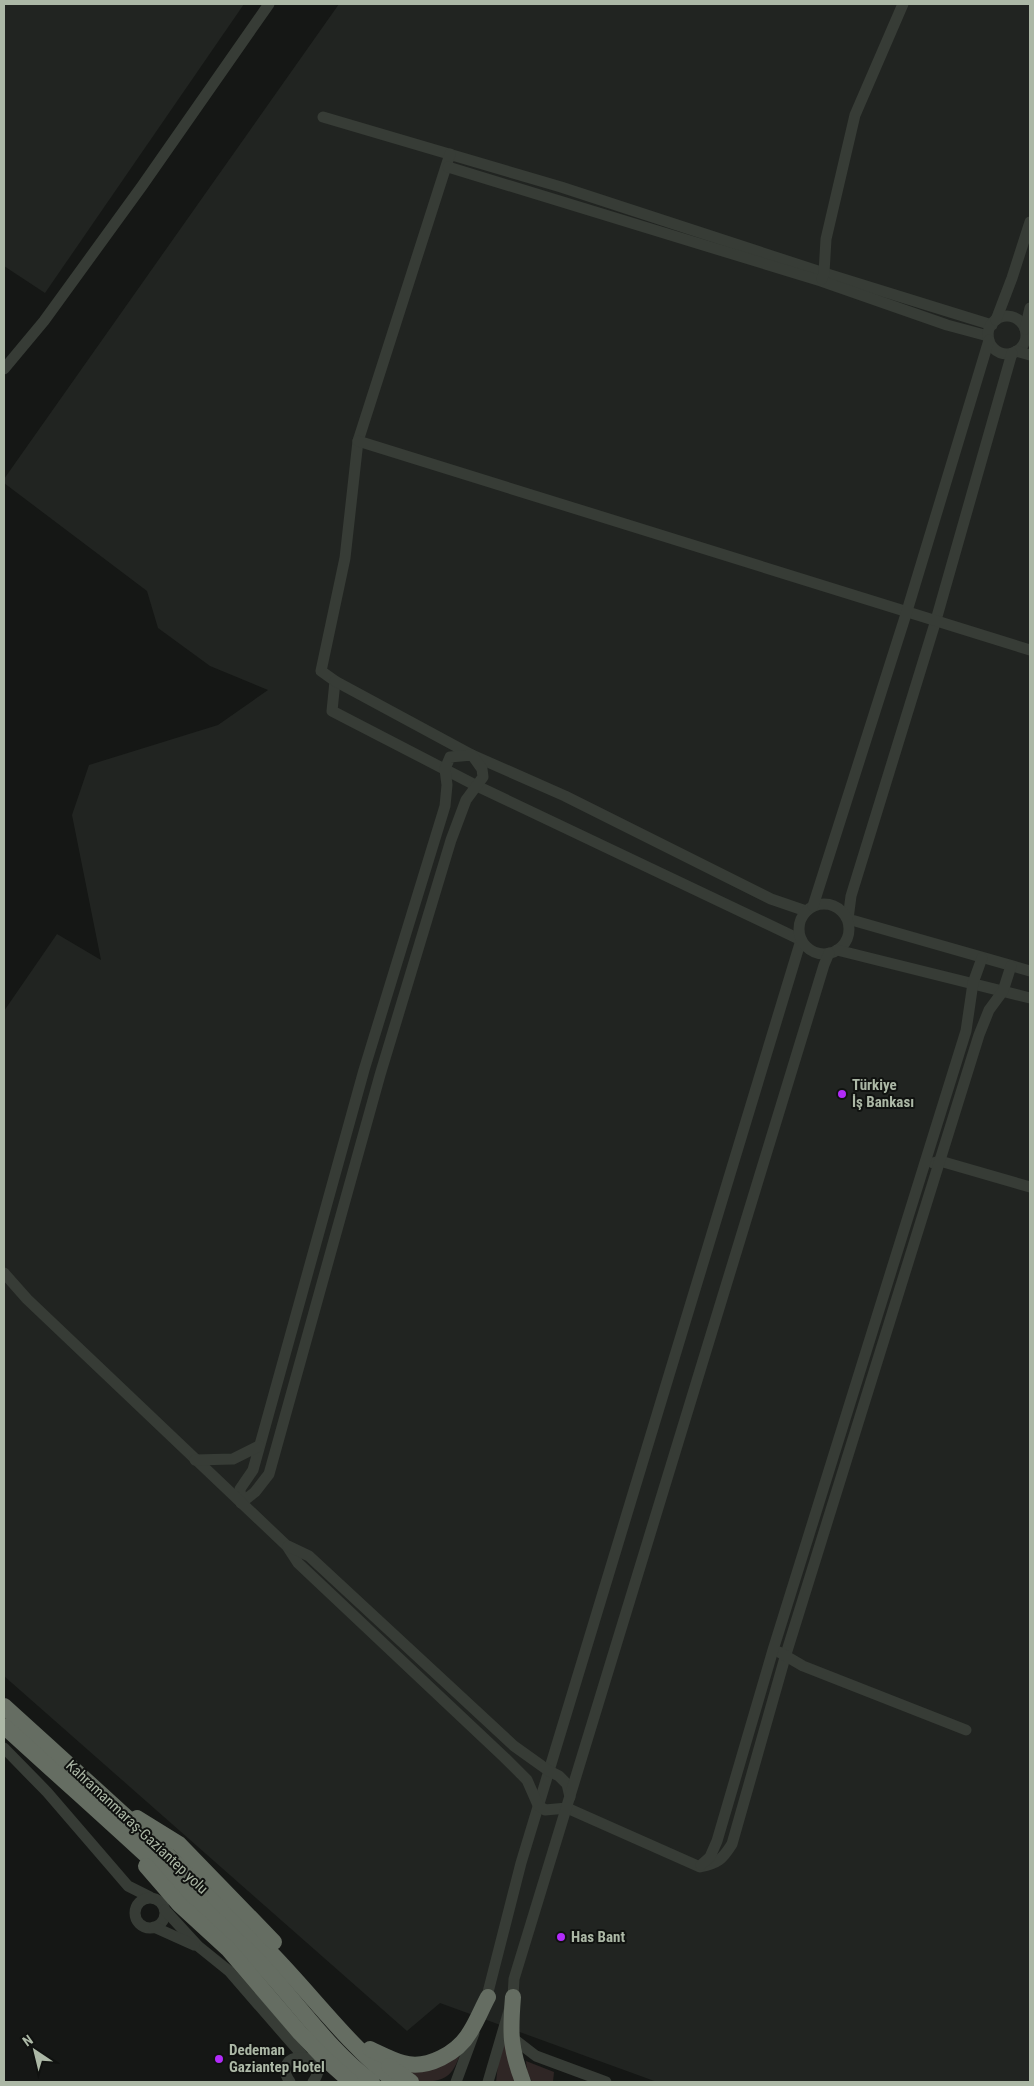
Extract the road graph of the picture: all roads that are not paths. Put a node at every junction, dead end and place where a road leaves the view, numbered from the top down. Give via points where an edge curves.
1 (270, 4) edge
2 (903, 4) edge
3 (323, 117) dead end
4 (450, 154) junction
5 (448, 167) junction
6 (1030, 222) edge
7 (823, 277) junction
8 (1030, 308) edge
9 (991, 330) junction
10 (1027, 333) edge
11 (1014, 352) junction
12 (1030, 355) edge
13 (4, 369) edge
14 (358, 441) junction
15 (908, 611) junction
16 (936, 620) junction
17 (1030, 650) edge
18 (335, 681) junction
19 (472, 755) junction
20 (445, 769) junction
21 (476, 786) junction
22 (810, 908) junction
23 (848, 919) junction
24 (802, 940) junction
25 (833, 952) junction
26 (982, 958) junction
27 (1011, 966) junction
28 (1030, 971) edge
29 (974, 984) junction
30 (1003, 992) junction
31 (1030, 998) edge
32 (940, 1161) junction
33 (924, 1167) junction
34 (1030, 1187) edge
35 (892, 1270) junction
36 (4, 1273) edge
37 (904, 1274) junction
38 (848, 1413) junction
39 (860, 1416) junction
40 (259, 1446) junction
41 (196, 1460) junction
42 (241, 1503) junction
43 (287, 1546) junction
44 (773, 1650) junction
45 (786, 1654) junction
46 (448, 1685) junction
47 (439, 1695) junction
48 (4, 1706) edge
49 (4, 1726) edge
50 (966, 1730) dead end
51 (4, 1748) edge
52 (549, 1771) junction
53 (568, 1803) junction
54 (538, 1805) junction
55 (115, 1807) junction
56 (121, 1832) junction
57 (700, 1867) junction
58 (128, 1886) junction
59 (150, 1898) junction
60 (135, 1910) junction
61 (165, 1910) junction
62 (154, 1927) junction
63 (198, 1946) junction
64 (262, 1955) junction
65 (488, 1997) junction
66 (513, 1997) junction
67 (279, 2030) junction
68 (510, 2036) junction
69 (370, 2049) junction
70 (303, 2056) junction
71 (289, 2062) junction
72 (315, 2080) edge
73 (290, 2082) edge
74 (351, 2082) edge
75 (372, 2082) edge
76 (395, 2082) edge
77 (411, 2082) edge
78 (456, 2082) edge
79 (488, 2082) edge
80 (522, 2082) edge
81 (606, 2082) edge

1 - 13 street via 44,321
2 - 7 street via 855,115 826,239
3 - 4 street
4 - 5 street
4 - 7 street via 561,187
5 - 7 street
5 - 14 street
6 - 9 street
7 - 9 street via 947,325
8 - 10 street
9 - 10 street via 1001,318 1013,317
9 - 11 street via 995,350 1006,354
9 - 15 street
10 - 11 street via 1024,344
11 - 12 street
11 - 16 street
14 - 15 street
14 - 18 street via 345,558 321,671
15 - 16 street
15 - 22 street
16 - 17 street
16 - 23 street via 851,896
18 - 19 street
18 - 20 street via 332,711
19 - 20 street via 450,757
19 - 21 street via 482,769 483,777
19 - 22 street via 565,796 771,898
20 - 21 street
20 - 40 street via 445,806 364,1070
21 - 24 street
21 - 42 street via 466,800 451,840 378,1084 269,1474
22 - 23 street via 822,903 833,905
22 - 24 street via 800,920
23 - 25 street via 848,936
23 - 26 street
24 - 25 street via 807,948 817,953
24 - 52 street
25 - 29 street
25 - 53 street via 824,965
26 - 27 street
26 - 29 street
27 - 28 street
27 - 30 street
29 - 30 street
29 - 33 street via 966,1031
30 - 31 street
30 - 32 street via 989,1010 979,1035
32 - 33 street
32 - 34 street
32 - 37 street
33 - 35 street
35 - 37 street
35 - 38 street
36 - 41 street via 27,1299
37 - 39 street
38 - 39 street
38 - 44 street
39 - 45 street
40 - 41 street via 233,1459
40 - 42 street via 253,1470 240,1490
41 - 42 street
42 - 43 street
43 - 46 street via 308,1556
43 - 47 street via 298,1563
44 - 45 street
44 - 57 street via 717,1841 710,1857
45 - 50 street via 803,1666
45 - 57 street via 732,1844 723,1858
46 - 47 street
46 - 52 street via 514,1746
47 - 54 street via 527,1780
48 - 55 highway, Kahramanmaraş-Gaziantep yolu
49 - 56 highway, Kahramanmaraş-Gaziantep yolu
51 - 58 street via 47,1792
52 - 53 street via 567,1784
52 - 54 street
53 - 54 street via 545,1810
53 - 57 street
53 - 66 street via 514,1979
54 - 65 street
55 - 64 highway, Kahramanmaraş-Gaziantep yolu via 186,1870
55 - 69 highway via 179,1844 235,1900
56 - 64 highway, Kahramanmaraş-Gaziantep yolu
56 - 74 highway via 179,1904 228,1949 300,2033
58 - 59 street
58 - 60 street
59 - 60 street via 142,1900
59 - 61 street via 158,1900
60 - 62 street via 136,1919 142,1925
61 - 62 street via 164,1919
61 - 63 street
62 - 63 street
63 - 67 street via 229,1971 268,2013
64 - 75 highway via 342,2055
64 - 76 highway
65 - 69 highway via 470,2033 457,2048 441,2058 425,2064 404,2064
65 - 78 street
66 - 68 highway
66 - 79 street
67 - 70 street
67 - 71 street
68 - 80 highway
68 - 81 street via 536,2056
69 - 77 highway
70 - 71 street
70 - 72 street via 315,2065
71 - 73 street via 285,2071

